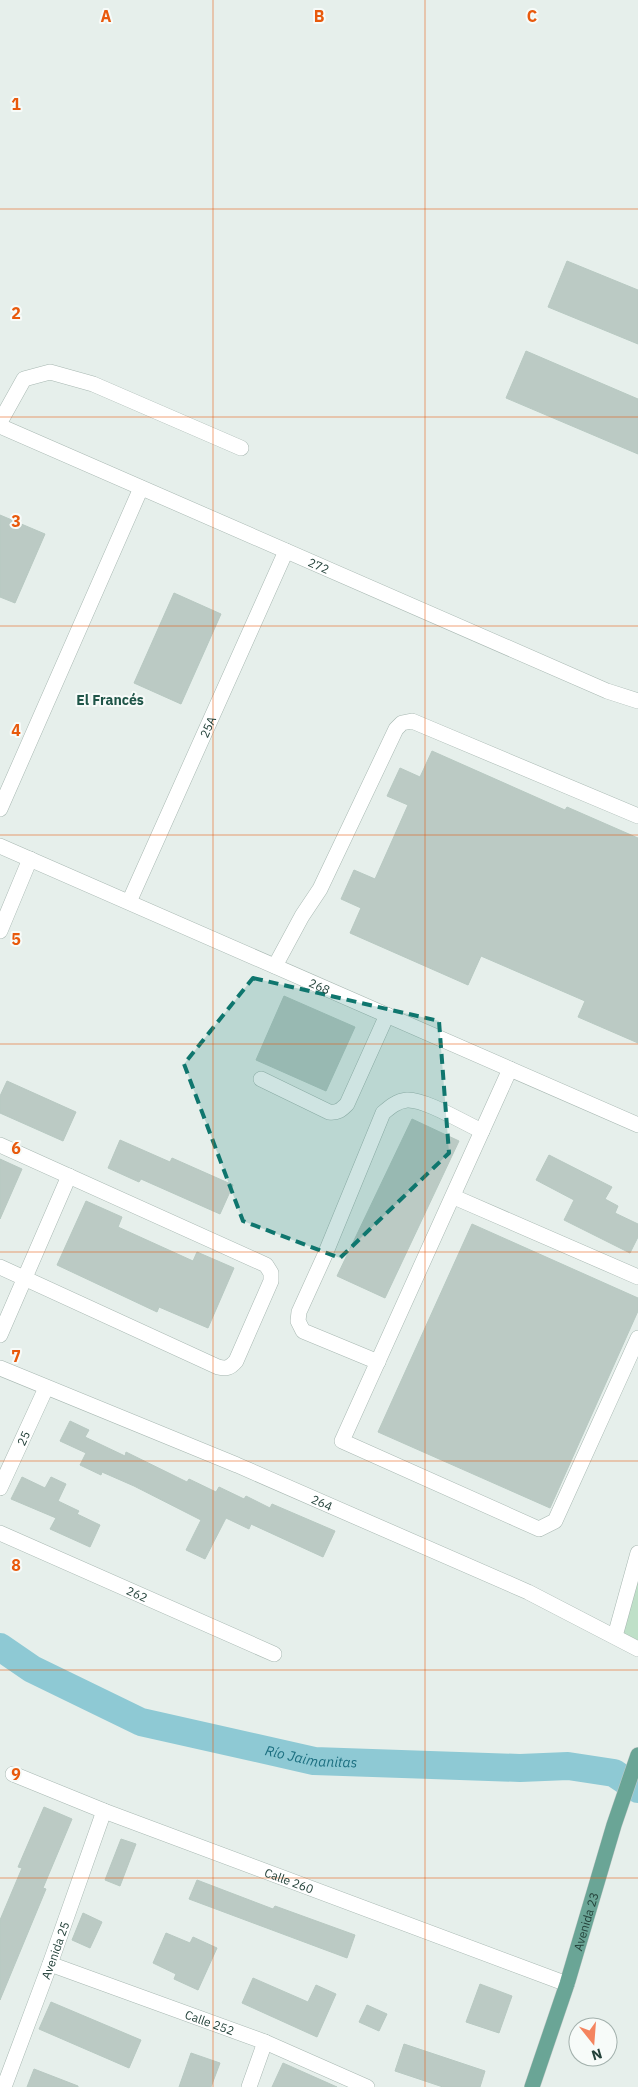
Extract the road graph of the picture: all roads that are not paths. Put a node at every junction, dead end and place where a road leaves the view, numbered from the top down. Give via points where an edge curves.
1 (0, 422) edge
2 (0, 426) edge
3 (241, 448) dead end
4 (141, 488) junction
5 (286, 551) junction
6 (638, 700) edge
7 (0, 809) edge
8 (638, 816) edge
9 (0, 846) edge
10 (30, 859) junction
11 (129, 902) junction
12 (0, 931) edge
13 (275, 966) junction
14 (387, 1015) junction
15 (510, 1069) junction
16 (261, 1079) dead end
17 (638, 1125) edge
18 (482, 1132) junction
19 (0, 1145) edge
20 (69, 1176) junction
21 (454, 1196) junction
22 (0, 1267) edge
23 (638, 1276) edge
24 (24, 1278) junction
25 (0, 1335) edge
26 (638, 1338) edge
27 (378, 1362) junction
28 (0, 1368) edge
29 (46, 1388) junction
30 (0, 1488) edge
31 (0, 1533) edge
32 (638, 1553) edge
33 (615, 1636) junction
34 (638, 1649) edge
35 (274, 1654) dead end
36 (638, 1755) edge
37 (14, 1774) dead end
38 (104, 1811) junction
39 (50, 1964) junction
40 (567, 1984) junction
41 (265, 2042) junction
42 (4, 2087) edge
43 (250, 2087) edge
44 (367, 2087) edge
45 (532, 2087) edge

1 - 3 street via 24,380 50,372 93,384
2 - 4 street, 272
4 - 5 street, 272
4 - 7 street
5 - 6 street, 272 via 607,691
5 - 11 street, 25A
8 - 13 street via 412,721 402,723 396,729 320,889
9 - 10 street, 268
10 - 11 street, 268
10 - 12 street
11 - 13 street, 268
13 - 14 street, 268
14 - 15 street, 268
14 - 16 street via 347,1104 341,1110 329,1112
15 - 17 street, 268
15 - 18 street
18 - 21 street
18 - 27 street via 425,1104 406,1100 393,1104 383,1113 298,1321 304,1332
19 - 20 street
20 - 24 street
20 - 24 street via 266,1265 271,1273 270,1281 236,1361 229,1368 218,1367
21 - 23 street
21 - 27 street
22 - 24 street
24 - 25 street
26 - 27 street via 555,1521 539,1529 342,1441
28 - 29 street, 264
29 - 30 street, 25
29 - 33 street, 264 via 237,1465 474,1568
31 - 35 street, 262
32 - 33 street
33 - 34 street, 264
36 - 40 main road, Avenida 23
37 - 38 street, Calle 260
38 - 39 street, Avenida 25
38 - 40 street, Calle 260
39 - 41 street, Calle 252
39 - 42 street, Avenida 25
40 - 45 main road, Avenida 23
41 - 43 street
41 - 44 street, Calle 252

